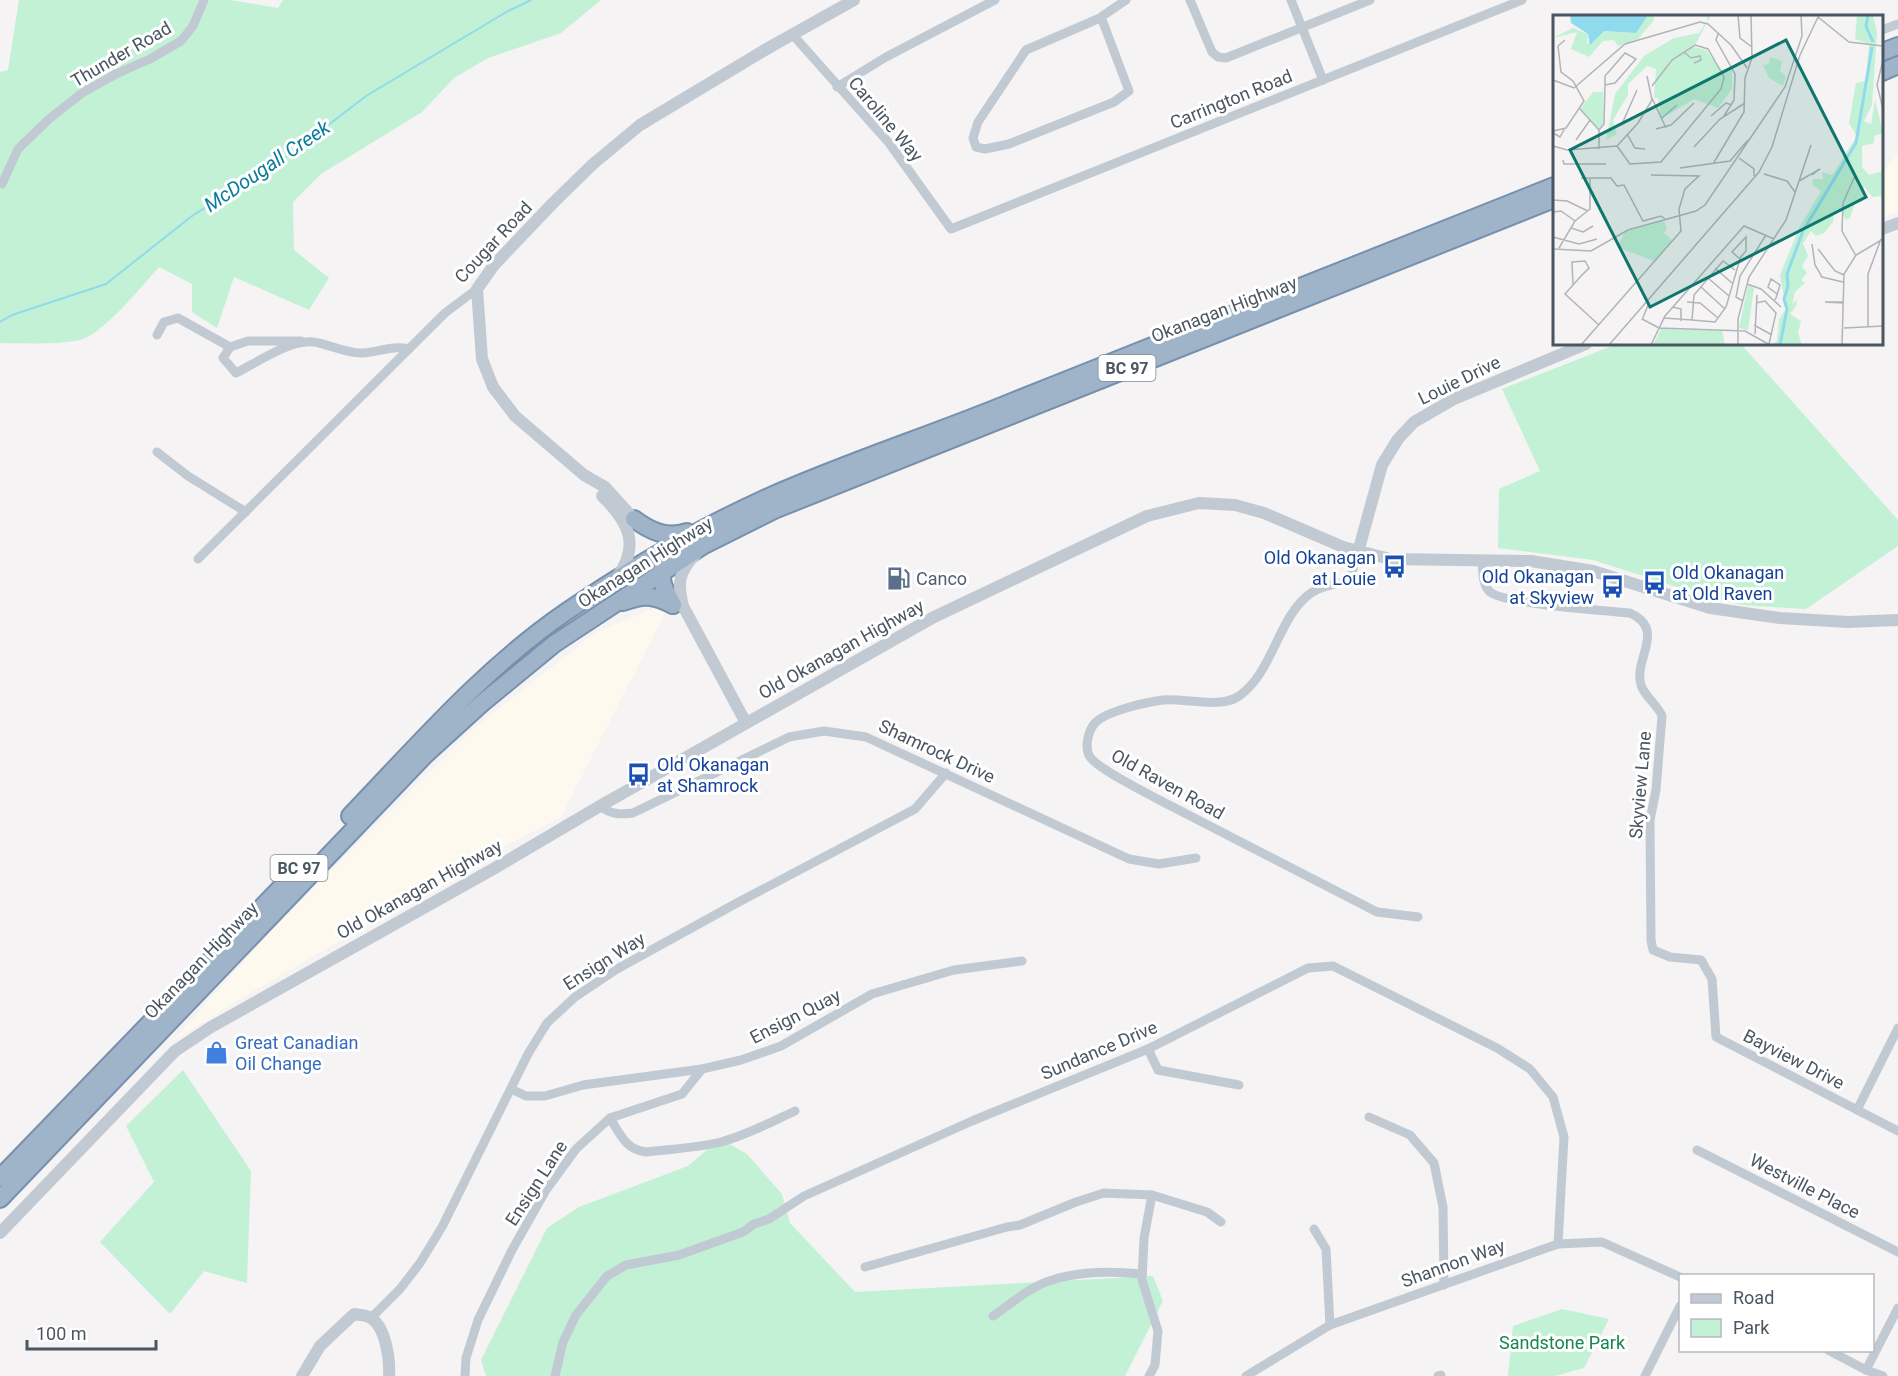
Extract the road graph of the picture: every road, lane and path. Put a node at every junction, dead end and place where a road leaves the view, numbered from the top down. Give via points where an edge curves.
1 (204, 0) edge
2 (854, 0) edge
3 (994, 0) edge
4 (1126, 0) edge
5 (1190, 0) edge
6 (1291, 0) edge
7 (1370, 0) edge
8 (1522, 0) edge
9 (1100, 18) dead end
10 (1898, 24) edge
11 (1302, 27) junction
12 (1883, 29) edge
13 (792, 34) junction
14 (1898, 46) edge
15 (1883, 51) edge
16 (1898, 54) edge
17 (1883, 60) edge
18 (1898, 65) edge
19 (1883, 71) edge
20 (1323, 80) junction
21 (837, 87) junction
22 (2, 184) dead end
23 (1553, 186) edge
24 (1553, 199) edge
25 (1898, 223) edge
26 (951, 229) joint
27 (1883, 229) edge
28 (477, 289) junction
29 (157, 335) dead end
30 (301, 341) junction
31 (1584, 345) edge
32 (230, 346) junction
33 (409, 349) junction
34 (157, 452) dead end
35 (584, 475) junction
36 (246, 512) junction
37 (634, 519) junction
38 (721, 519) junction
39 (704, 545) junction
40 (1358, 552) junction
41 (654, 555) junction
42 (198, 560) dead end
43 (1482, 560) junction
44 (662, 571) junction
45 (616, 579) junction
46 (673, 605) junction
47 (605, 609) junction
48 (1898, 620) edge
49 (709, 656) junction
50 (746, 723) junction
51 (946, 773) junction
52 (600, 806) junction
53 (1196, 858) dead end
54 (1418, 917) dead end
55 (1022, 961) dead end
56 (1898, 1028) edge
57 (1716, 1037) joint
58 (1148, 1049) junction
59 (702, 1069) junction
60 (1239, 1085) dead end
61 (511, 1089) junction
62 (1857, 1110) junction
63 (795, 1111) dead end
64 (1369, 1117) dead end
65 (610, 1119) junction
66 (1898, 1131) edge
67 (1697, 1150) dead end
68 (0, 1178) edge
69 (1152, 1195) junction
70 (0, 1199) edge
71 (1221, 1222) dead end
72 (1314, 1229) dead end
73 (0, 1233) edge
74 (1558, 1244) junction
75 (1898, 1252) edge
76 (865, 1268) dead end
77 (1142, 1274) junction
78 (1679, 1276) edge
79 (1443, 1285) junction
80 (1679, 1308) edge
81 (1898, 1308) edge
82 (993, 1316) dead end
83 (371, 1317) junction
84 (1330, 1325) junction
85 (1832, 1352) edge
86 (1866, 1370) junction
87 (555, 1375) edge
88 (302, 1376) edge
89 (389, 1376) edge
90 (465, 1376) edge
91 (1149, 1376) edge
92 (1246, 1376) edge
93 (1645, 1376) edge
94 (1883, 1376) edge

1 - 22 street, Thunder Road via 193,26 181,41 82,93 49,119 18,149
2 - 13 street, Cougar Road
3 - 21 street
4 - 9 street via 1101,16 1129,92 1009,144 976,147 978,122 1026,50
5 - 11 street via 1212,52 1218,57 1226,58
6 - 11 street
7 - 11 street
8 - 20 street, Carrington Road
10 - 12 street
11 - 20 street
13 - 21 street, Caroline Way
13 - 28 street, Cougar Road via 640,125 554,203 494,265
14 - 15 highway
16 - 17 highway
18 - 19 highway
20 - 26 street, Carrington Road
21 - 26 street, Caroline Way via 889,143
23 - 38 highway, Okanagan Highway / BC 97 via 898,445
24 - 39 highway, Okanagan Highway / BC 97 via 774,510
25 - 27 street
28 - 33 street, Cougar Road via 445,313
28 - 35 street via 482,359 493,387 514,416
29 - 32 street via 164,322 178,318
30 - 32 street via 248,341
30 - 32 street via 236,373 223,358
30 - 33 street via 351,353
31 - 40 street, Louie Drive via 1454,399 1414,422 1398,438 1383,465
33 - 36 street, Cougar Road
34 - 36 street
35 - 37 street via 604,488
35 - 45 street via 624,522 627,531 630,551
36 - 42 street, Cougar Road
37 - 38 highway via 653,531 669,535
37 - 41 highway
38 - 41 highway, Okanagan Highway / BC 97
38 - 44 highway via 700,541 664,563
39 - 44 highway, Okanagan Highway / BC 97
39 - 49 street via 688,562 680,591 683,606
40 - 43 street, Old Okanagan Highway via 1390,559
40 - 50 street, Old Okanagan Highway via 1235,505 1199,503 1147,516 934,617
40 - 54 street, Old Raven Road via 1350,580 1315,591 1301,601 1258,675 1239,697 1225,702 1163,700 1111,713 1095,723 1087,739 1088,754 1094,762 1142,791 1377,912
41 - 45 highway, Okanagan Highway / BC 97
41 - 47 highway via 647,570 622,586
43 - 48 street, Old Okanagan Highway via 1532,561 1593,571 1710,608 1780,618
43 - 57 street, Skyview Lane via 1484,584 1494,595 1629,613 1644,624 1648,645 1640,670 1641,687 1662,716 1650,820 1651,940 1653,950 1670,957 1701,960 1712,980
44 - 46 highway via 662,584
44 - 47 highway, Okanagan Highway / BC 97
45 - 68 highway, Okanagan Highway / BC 97 via 563,614 481,679
46 - 47 highway via 652,596 636,597
46 - 49 street
47 - 70 highway, Okanagan Highway / BC 97 via 554,644 426,754
49 - 50 street
50 - 52 street, Old Okanagan Highway
51 - 52 street, Shamrock Drive via 866,736 824,731 789,737 633,813 617,814
51 - 53 street, Shamrock Drive via 1129,859 1160,864
51 - 61 street, Ensign Way via 915,809 617,969 575,997 547,1023
52 - 73 street, Old Okanagan Highway via 175,1051
55 - 59 street, Ensign Quay via 954,970 872,994 781,1046
56 - 62 street, Bayview Drive
57 - 62 street, Bayview Drive
58 - 60 street via 1158,1070
58 - 74 street, Sundance Drive via 1308,968 1333,966 1497,1048 1530,1069 1553,1097 1564,1137
58 - 87 street, Sundance Drive via 825,1186 743,1233 679,1255 626,1265 607,1276 576,1315 563,1342
59 - 61 street, Ensign Quay via 583,1085 545,1096 526,1096
59 - 65 street, Ensign Lane via 682,1094
61 - 83 street, Ensign Way via 420,1263
62 - 66 street, Bayview Drive
63 - 65 street via 723,1141 646,1152 628,1146
64 - 79 street via 1410,1135 1434,1163 1443,1207
65 - 90 street, Ensign Lane via 576,1149 546,1190 512,1250 478,1320 466,1358
67 - 75 street, Westville Place
69 - 71 street via 1207,1212
69 - 76 street via 1104,1193 1020,1225
69 - 77 street
72 - 84 street via 1326,1249
74 - 78 street, Shannon Way via 1602,1242
74 - 79 street, Shannon Way
77 - 82 street via 1095,1272 1050,1281
77 - 91 street via 1158,1331 1155,1365
79 - 84 street, Shannon Way
80 - 93 street
81 - 86 street
83 - 88 street via 354,1314 340,1325
83 - 89 street via 381,1330
84 - 92 street, Shannon Way
85 - 86 street
86 - 94 street

